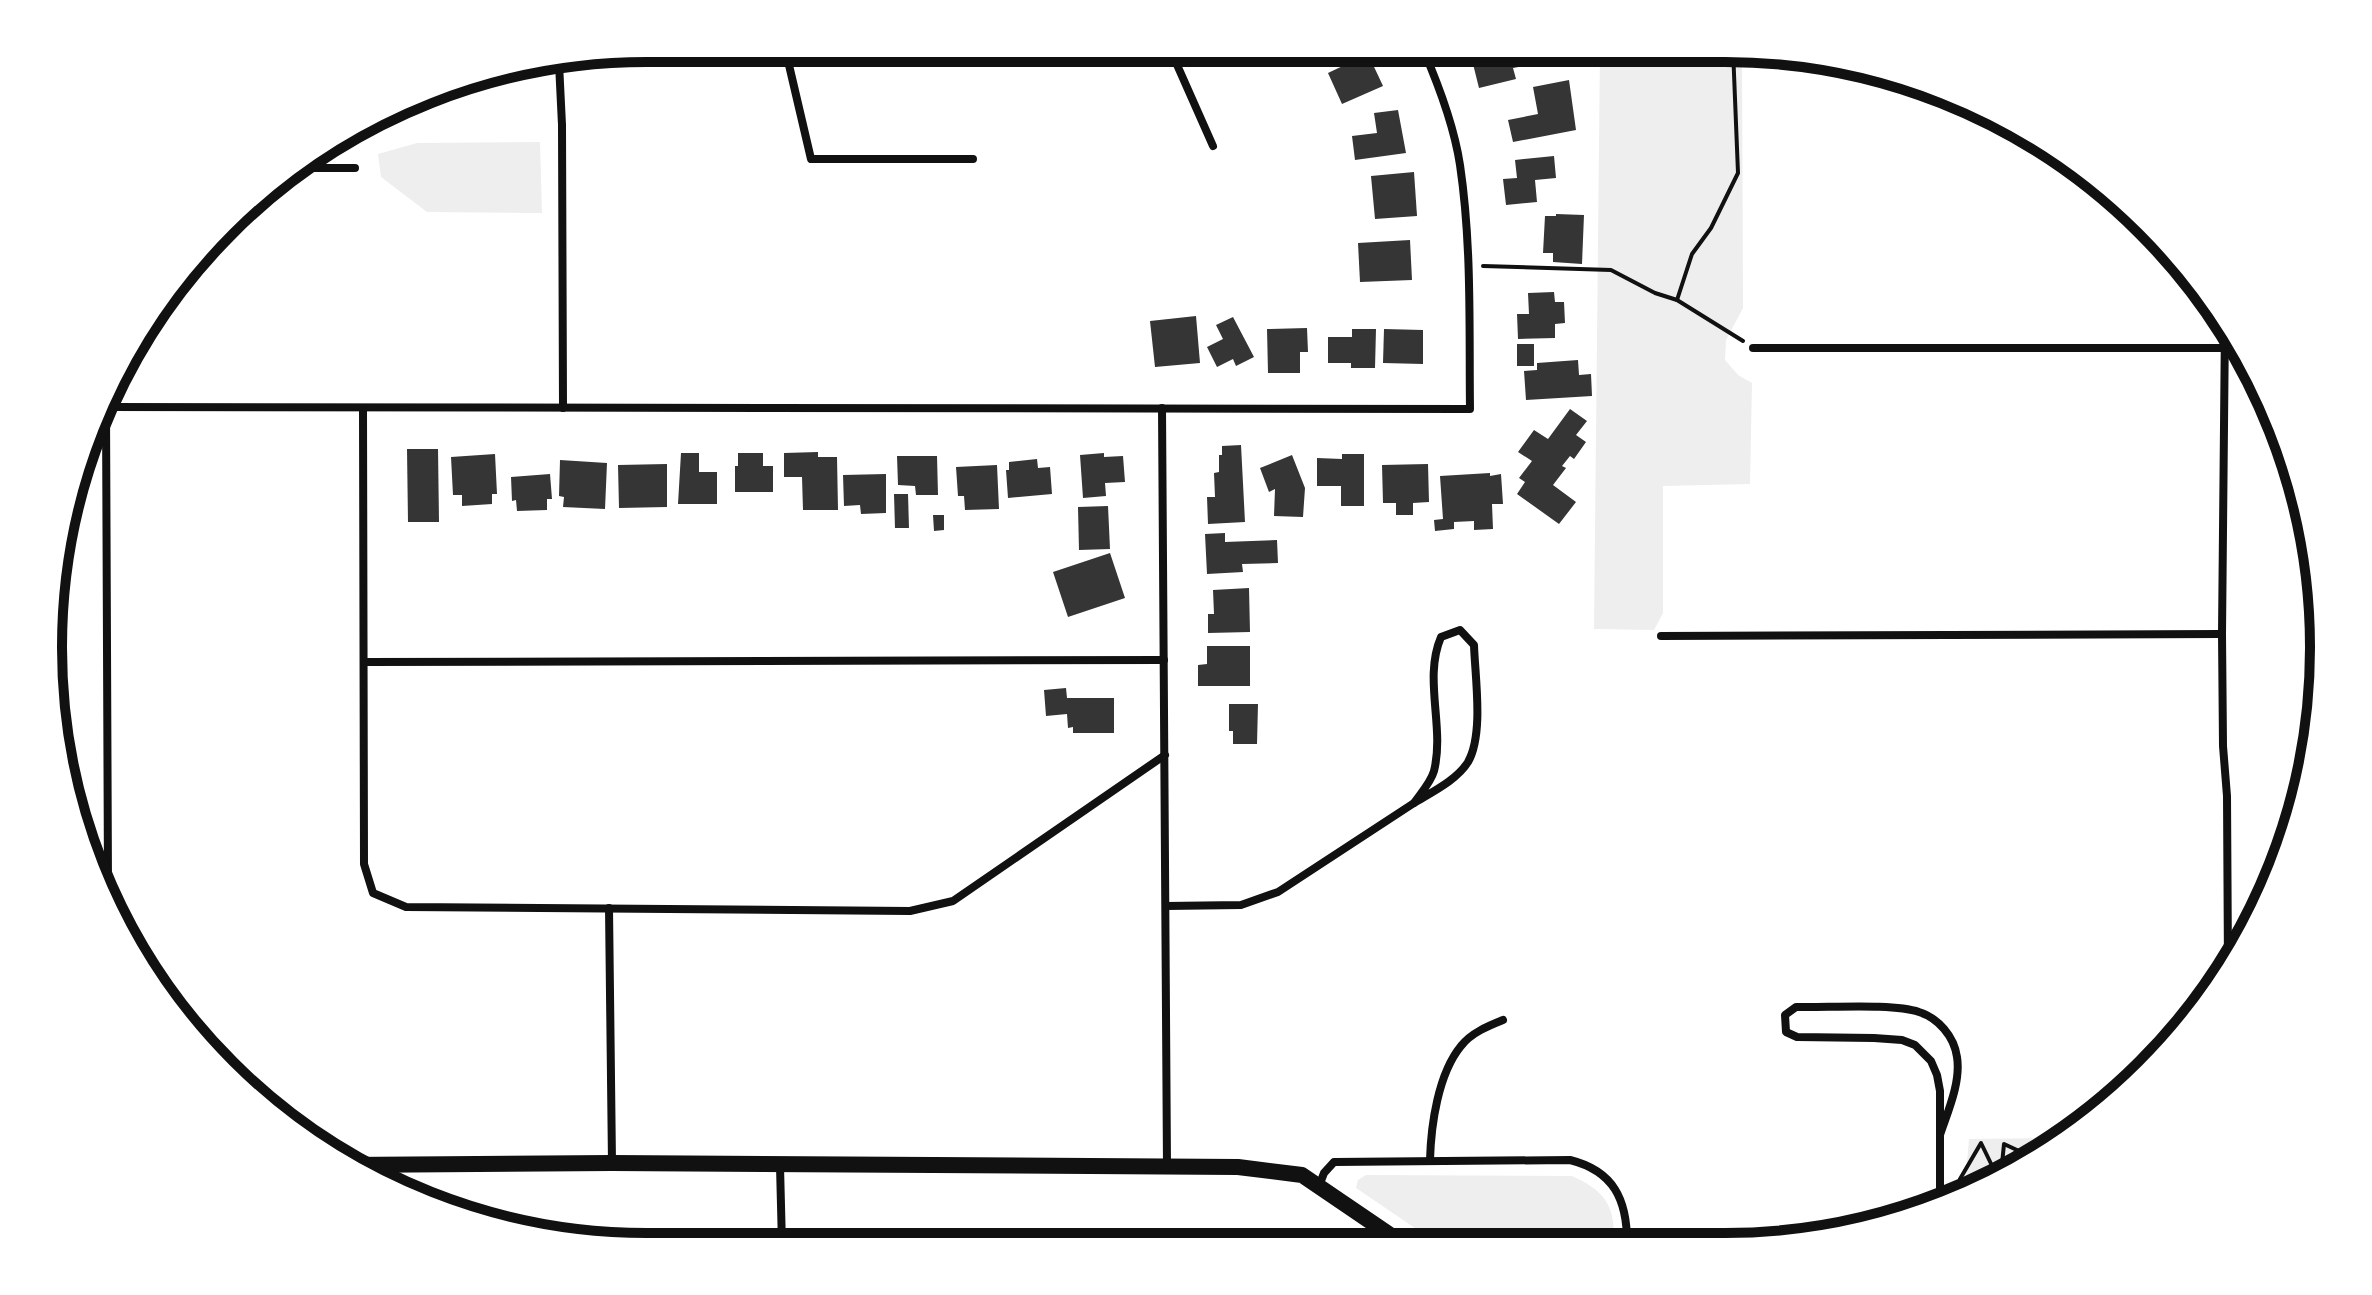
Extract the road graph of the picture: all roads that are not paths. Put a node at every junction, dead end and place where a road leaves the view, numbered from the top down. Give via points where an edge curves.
1 (788, 62) edge
2 (1176, 62) edge
3 (1428, 62) edge
4 (559, 69) edge
5 (1213, 146) dead end
6 (973, 159) dead end
7 (312, 168) edge
8 (355, 168) dead end
9 (2225, 344) edge
10 (1753, 348) road end
11 (2225, 348) junction
12 (114, 408) edge
13 (363, 408) junction
14 (563, 408) junction
15 (1162, 408) junction
16 (106, 425) edge
17 (2222, 634) junction
18 (1661, 636) dead end
19 (1164, 660) junction
20 (364, 662) junction
21 (1165, 755) junction
22 (1414, 803) junction
23 (108, 874) edge
24 (1166, 906) junction
25 (609, 908) junction
26 (2228, 946) edge
27 (1503, 1020) dead end
28 (1940, 1135) junction
29 (1430, 1160) junction
30 (612, 1163) junction
31 (373, 1165) edge
32 (780, 1166) junction
33 (1167, 1166) junction
34 (1318, 1187) junction
35 (1940, 1192) edge
36 (782, 1233) edge
37 (1387, 1233) edge
38 (1627, 1233) edge

1 - 6 street via 811,159
2 - 5 street
3 - 15 street via 1460,163 1469,266 1470,409
4 - 14 street
7 - 8 street
9 - 11 street
10 - 11 street
11 - 17 street
12 - 13 street
13 - 14 street
13 - 20 street
14 - 15 street
15 - 19 street
16 - 23 street
17 - 18 street
17 - 26 street
19 - 20 street
19 - 21 street
20 - 25 street via 364,864 373,893 406,907
21 - 24 street
21 - 25 street via 953,901 910,911
22 - 22 street via 1452,779 1468,762 1476,738 1474,645 1460,630 1441,637 1433,654 1437,753 1434,774
22 - 24 street via 1278,892 1241,905
24 - 33 street
25 - 30 street
27 - 29 street via 1462,1044 1449,1065 1433,1118
28 - 28 street via 1939,1083 1922,1051 1902,1040 1797,1037 1786,1032 1785,1015 1796,1007 1889,1008 1915,1010 1940,1024 1957,1057
28 - 35 street
29 - 34 street via 1334,1162
29 - 38 street via 1570,1160 1590,1165 1619,1195
30 - 31 main road
30 - 32 main road
32 - 33 main road
32 - 36 street
33 - 34 main road via 1279,1170 1302,1175
34 - 37 main road

